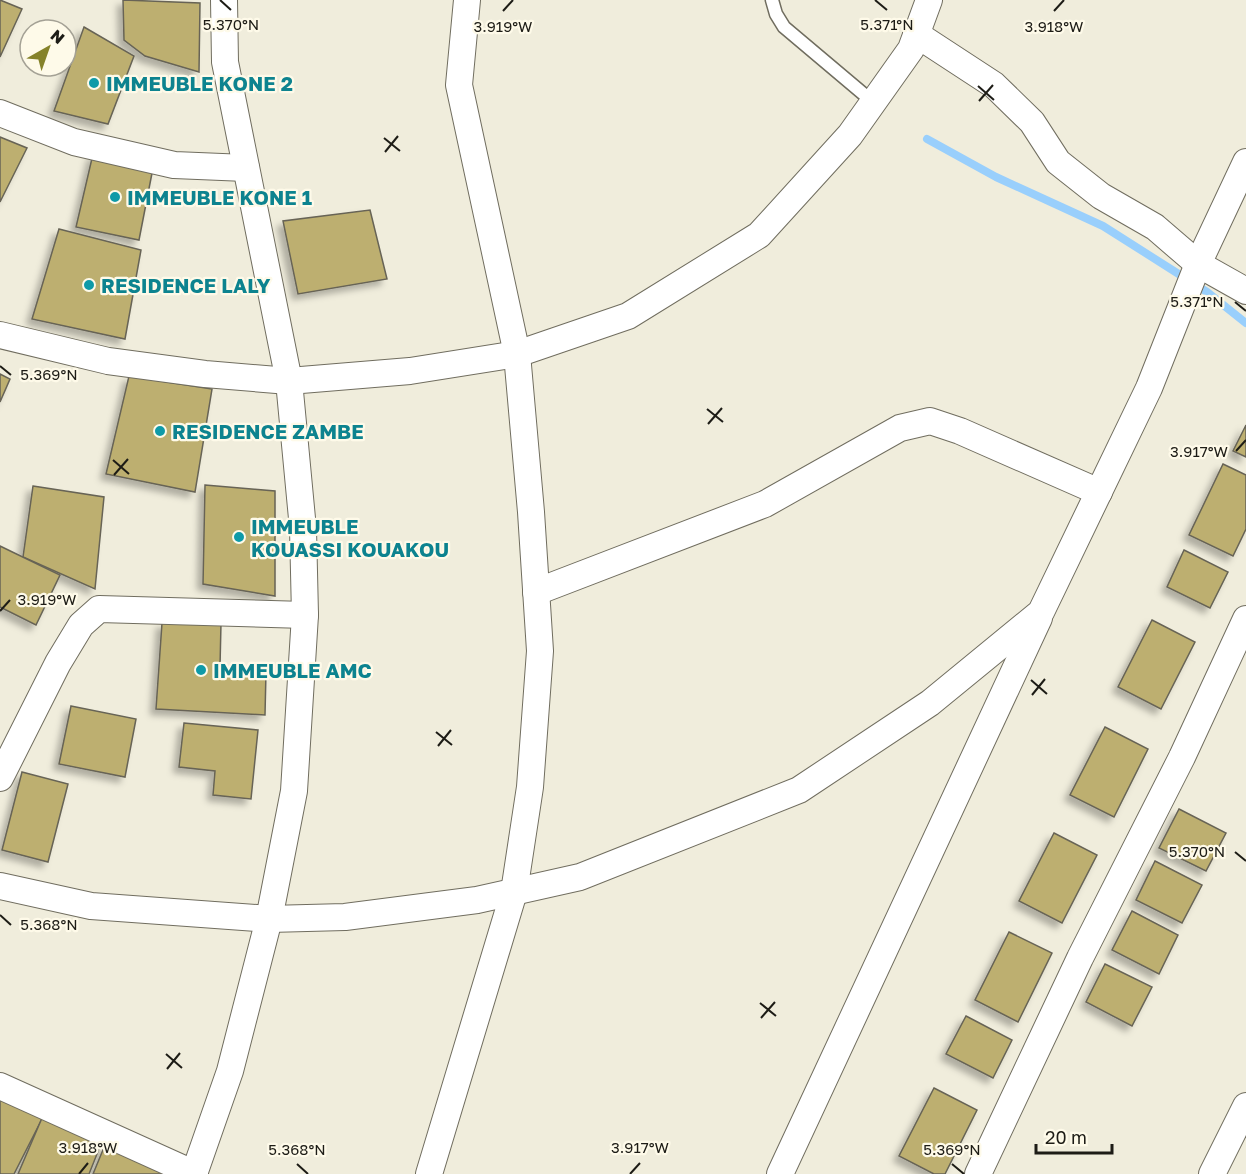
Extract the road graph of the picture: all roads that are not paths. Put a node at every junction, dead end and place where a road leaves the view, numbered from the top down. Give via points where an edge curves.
1 (224, 0) edge
2 (466, 0) edge
3 (772, 0) edge
4 (929, 0) edge
5 (916, 34) junction
6 (873, 102) junction
7 (0, 113) edge
8 (1246, 162) edge
9 (246, 168) junction
10 (1198, 264) junction
11 (1246, 291) edge
12 (0, 335) edge
13 (517, 354) junction
14 (289, 381) junction
15 (1099, 492) junction
16 (536, 592) junction
17 (1041, 612) junction
18 (305, 615) junction
19 (1246, 619) edge
20 (0, 778) edge
21 (0, 886) edge
22 (514, 892) junction
23 (269, 919) junction
24 (0, 1086) edge
25 (1246, 1106) edge
26 (194, 1174) edge
27 (429, 1174) edge
28 (780, 1174) edge
29 (978, 1174) edge
30 (1212, 1174) edge

1 - 9 street via 225,62
2 - 13 street via 459,85
3 - 6 lane via 784,27
4 - 5 street
5 - 6 street via 911,49
5 - 10 street via 994,86 1032,122 1058,162 1101,196 1155,227
6 - 13 street via 850,135 759,235 628,316
7 - 9 street via 74,142 174,165
8 - 10 street
9 - 14 street
10 - 11 street
10 - 15 street via 1149,388
12 - 14 street via 108,361
13 - 14 street via 410,371
13 - 16 street
14 - 18 street via 303,529
15 - 16 street via 930,421 900,428 765,504
15 - 17 street
16 - 22 street via 540,651 530,787
17 - 22 street via 930,703 799,790 580,877
17 - 28 street
18 - 20 street via 99,609 81,625 58,663
18 - 23 street via 294,791
19 - 29 street
21 - 23 street via 91,906
22 - 23 street via 345,917
22 - 27 street
23 - 26 street via 230,1071
24 - 26 street
25 - 30 street

